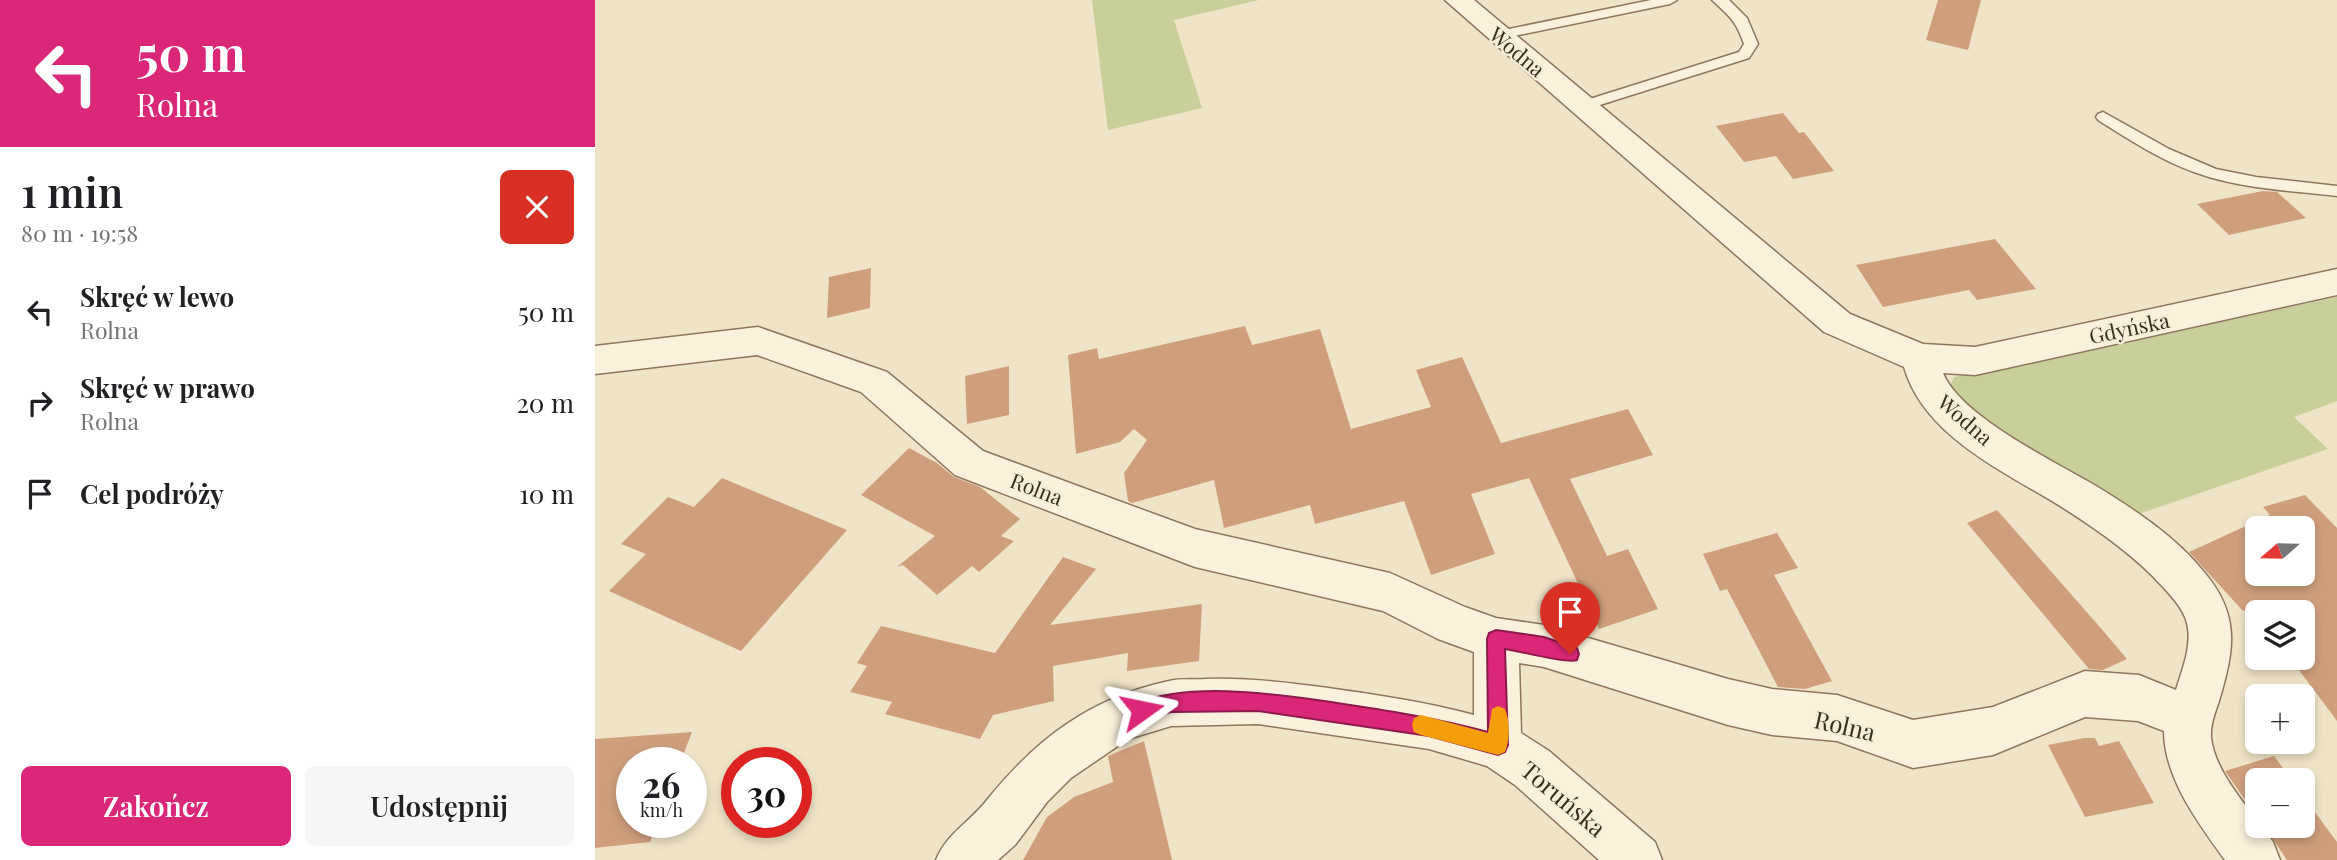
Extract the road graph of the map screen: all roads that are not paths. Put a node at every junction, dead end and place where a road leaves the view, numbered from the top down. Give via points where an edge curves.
1 (1458, 0) edge
2 (1670, 0) edge
3 (1728, 2) edge
4 (1499, 35) junction
5 (1582, 106) junction
6 (2103, 117) dead end
7 (2337, 191) edge
8 (2337, 282) edge
9 (1920, 358) junction
10 (595, 360) edge
11 (1496, 639) junction
12 (2190, 719) junction
13 (1498, 745) junction
14 (961, 860) edge
15 (1637, 860) edge
16 (2255, 860) edge

1 - 4 street, Wodna
2 - 4 lane
3 - 5 lane via 1745,23 1751,44 1744,55
4 - 5 street, Wodna
5 - 9 street, Wodna via 1837,323
6 - 7 lane via 2195,167 2230,177
8 - 9 street, Gdyńska via 1975,361
9 - 12 street, Wodna via 1925,378 1957,417 2135,534 2199,598 2212,631 2211,649
10 - 11 street, Rolna via 758,341 874,382 969,463 1195,548 1390,593
11 - 12 street, Rolna via 1544,646 1728,702 1772,712 1837,718 1913,744 1993,731 2085,694 2139,698
11 - 13 street
12 - 16 street, Wodna via 2187,737 2202,780
13 - 14 street, Toruńska via 1429,726 1258,701 1171,703 1116,720 1064,754 1030,785 997,828
13 - 15 street, Toruńska via 1532,768

